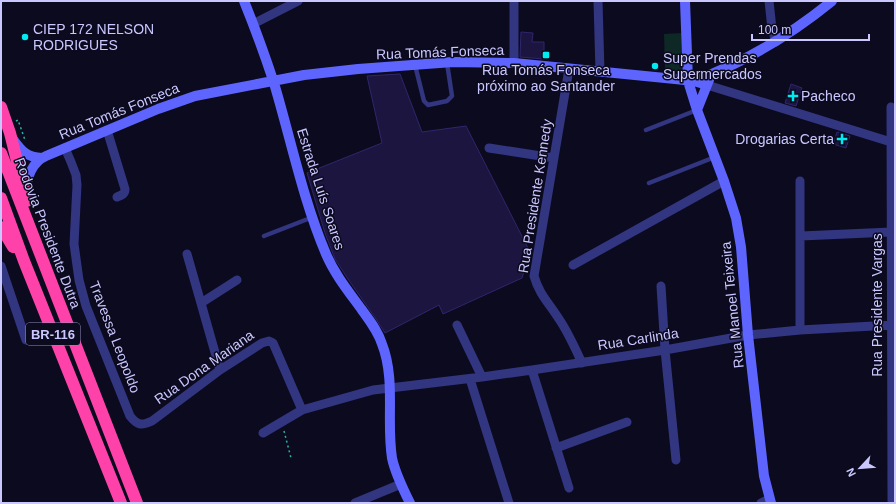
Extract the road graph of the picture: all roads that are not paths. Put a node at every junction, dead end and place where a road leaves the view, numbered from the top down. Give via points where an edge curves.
1 (244, 1) edge
2 (298, 1) edge
3 (514, 1) edge
4 (598, 1) edge
5 (685, 1) edge
6 (769, 1) edge
7 (832, 1) edge
8 (253, 24) junction
9 (776, 42) junction
10 (447, 63) junction
11 (514, 63) junction
12 (415, 65) junction
13 (569, 69) junction
14 (600, 72) junction
15 (709, 80) junction
16 (691, 81) junction
17 (273, 82) junction
18 (1, 107) edge
19 (891, 107) dead end
20 (696, 110) junction
21 (107, 130) junction
22 (646, 130) dead end
23 (11, 137) junction
24 (891, 142) junction
25 (65, 148) junction
26 (489, 148) dead end
27 (1, 153) edge
28 (715, 157) junction
29 (42, 158) junction
30 (554, 158) junction
31 (724, 181) junction
32 (800, 181) dead end
33 (649, 183) dead end
34 (26, 197) junction
35 (1, 198) edge
36 (117, 198) dead end
37 (312, 217) junction
38 (1, 227) edge
39 (891, 232) junction
40 (264, 236) dead end
41 (801, 236) junction
42 (41, 254) junction
43 (187, 254) dead end
44 (24, 261) junction
45 (573, 265) dead end
46 (1, 266) edge
47 (237, 280) dead end
48 (661, 286) dead end
49 (201, 303) junction
50 (457, 325) dead end
51 (892, 325) junction
52 (800, 330) junction
53 (748, 335) junction
54 (26, 340) dead end
55 (665, 350) junction
56 (582, 362) junction
57 (220, 370) junction
58 (532, 370) junction
59 (482, 377) junction
60 (470, 379) junction
61 (390, 387) junction
62 (302, 410) junction
63 (152, 421) joint
64 (627, 422) dead end
65 (263, 433) dead end
66 (556, 448) junction
67 (676, 460) dead end
68 (401, 484) junction
69 (569, 488) dead end
70 (767, 502) edge
71 (119, 503) edge
72 (138, 503) edge
73 (355, 503) edge
74 (410, 503) edge
75 (509, 503) edge
76 (892, 503) edge

1 - 8 main road, Estrada Luís Soares
2 - 8 street
3 - 11 street
4 - 14 street
5 - 16 main road, Rua Manoel Teixeira
6 - 9 street
7 - 9 main road
8 - 17 main road, Estrada Luís Soares
9 - 15 main road
10 - 11 main road, Rua Tomás Fonseca
10 - 12 main road, Rua Tomás Fonseca
10 - 12 lane via 452,96 447,101 428,105 424,101
11 - 13 main road, Rua Tomás Fonseca
12 - 17 main road, Rua Tomás Fonseca via 304,75
13 - 14 main road, Rua Tomás Fonseca
13 - 30 street, Rua Presidente Kennedy
14 - 16 main road, Rua Tomás Fonseca
15 - 16 main road
15 - 20 main road
15 - 24 street
16 - 20 main road, Rua Manoel Teixeira
17 - 21 main road, Rua Tomás Fonseca via 195,96
17 - 37 main road, Estrada Luís Soares
18 - 23 highway
19 - 24 street, Rua Presidente Vargas
20 - 22 lane
20 - 28 main road, Rua Manoel Teixeira
21 - 25 main road, Rua Tomás Fonseca
21 - 36 street via 125,189
23 - 29 main road via 25,154
23 - 34 highway
24 - 39 street, Rua Presidente Vargas
25 - 29 main road, Rua Tomás Fonseca
25 - 63 street, Travessa Leopoldo via 77,185 74,244 86,306 130,416 139,424
26 - 30 street
27 - 42 highway, Rodovia Presidente Dutra / BR-116
28 - 31 main road, Rua Manoel Teixeira
28 - 33 lane
29 - 34 main road, Rua Tomás Fonseca via 29,175
30 - 56 street, Rua Presidente Kennedy via 534,276 541,294 558,318
31 - 45 street
31 - 53 main road, Rua Manoel Teixeira via 736,218 741,247
32 - 41 street
34 - 42 highway
35 - 44 highway, BR-116
37 - 40 lane
37 - 61 main road, Estrada Luís Soares via 338,276 374,326 382,344
38 - 44 highway via 17,255
39 - 41 street
39 - 51 street, Rua Presidente Vargas
41 - 52 street
42 - 72 highway, Rodovia Presidente Dutra / BR-116
43 - 49 street
44 - 71 highway, BR-116
46 - 54 street
47 - 49 street
48 - 55 street
49 - 57 street
50 - 59 street
51 - 52 street, Rua Carlinda
51 - 76 street, Rua Presidente Vargas
52 - 53 street, Rua Carlinda
53 - 55 street, Rua Carlinda
53 - 70 main road, Rua Manoel Teixeira
55 - 56 street, Rua Carlinda
55 - 67 street
56 - 58 street, Rua Carlinda
57 - 62 street, Rua Dona Mariana via 269,341 273,343
57 - 63 street, Rua Dona Mariana
58 - 59 street, Rua Carlinda
58 - 66 street
59 - 60 street, Rua Carlinda
60 - 61 street, Rua Carlinda
60 - 75 street
61 - 62 street, Rua Carlinda
61 - 68 main road, Estrada Luís Soares via 392,459
62 - 65 street, Rua Carlinda
64 - 66 street
66 - 69 street
68 - 73 street
68 - 74 main road, Estrada Luís Soares

